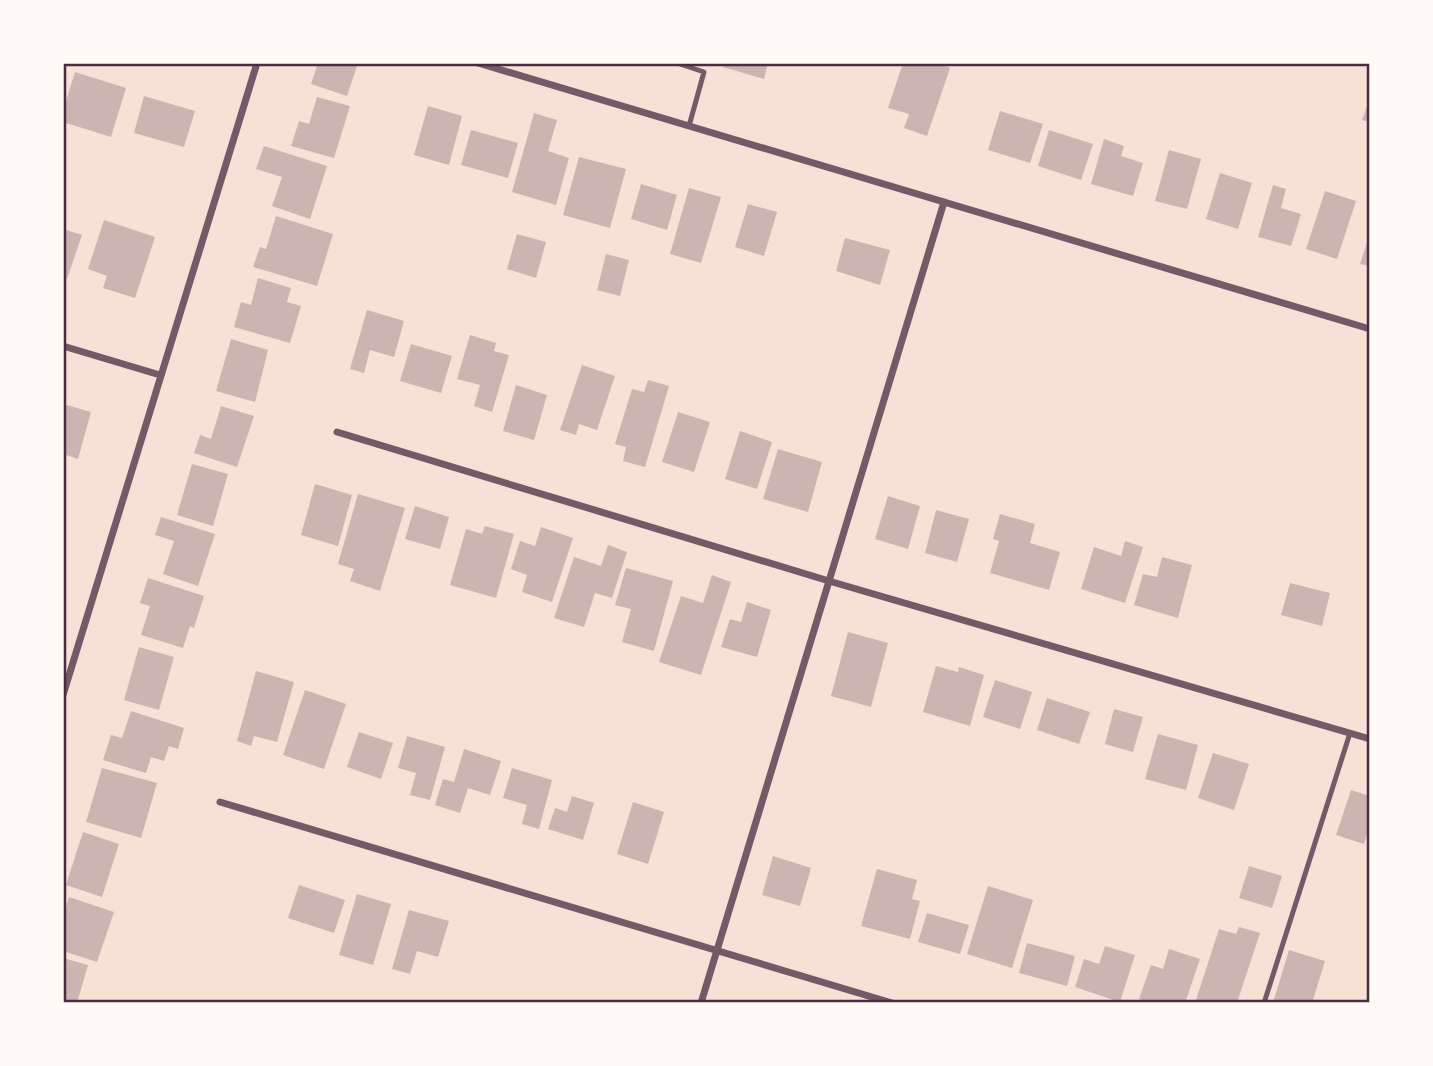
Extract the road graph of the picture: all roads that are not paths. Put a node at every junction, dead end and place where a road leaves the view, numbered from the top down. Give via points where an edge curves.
1 (257, 63) edge
2 (478, 63) edge
3 (511, 63) edge
4 (677, 63) edge
5 (508, 72) junction
6 (689, 126) junction
7 (944, 202) junction
8 (1370, 329) edge
9 (63, 346) edge
10 (160, 375) junction
11 (337, 432) dead end
12 (829, 581) junction
13 (63, 695) edge
14 (1350, 733) junction
15 (1370, 739) edge
16 (220, 802) dead end
17 (717, 950) junction
18 (701, 1003) edge
19 (892, 1003) edge
20 (1264, 1003) edge

1 - 10 street
2 - 5 street
3 - 5 lane
4 - 6 lane via 704,72
5 - 6 street
6 - 7 street
7 - 8 street
7 - 12 street
9 - 10 street
10 - 13 street
11 - 12 street
12 - 14 street
12 - 17 street
14 - 15 street
14 - 20 lane
16 - 17 street
17 - 18 street
17 - 19 street

